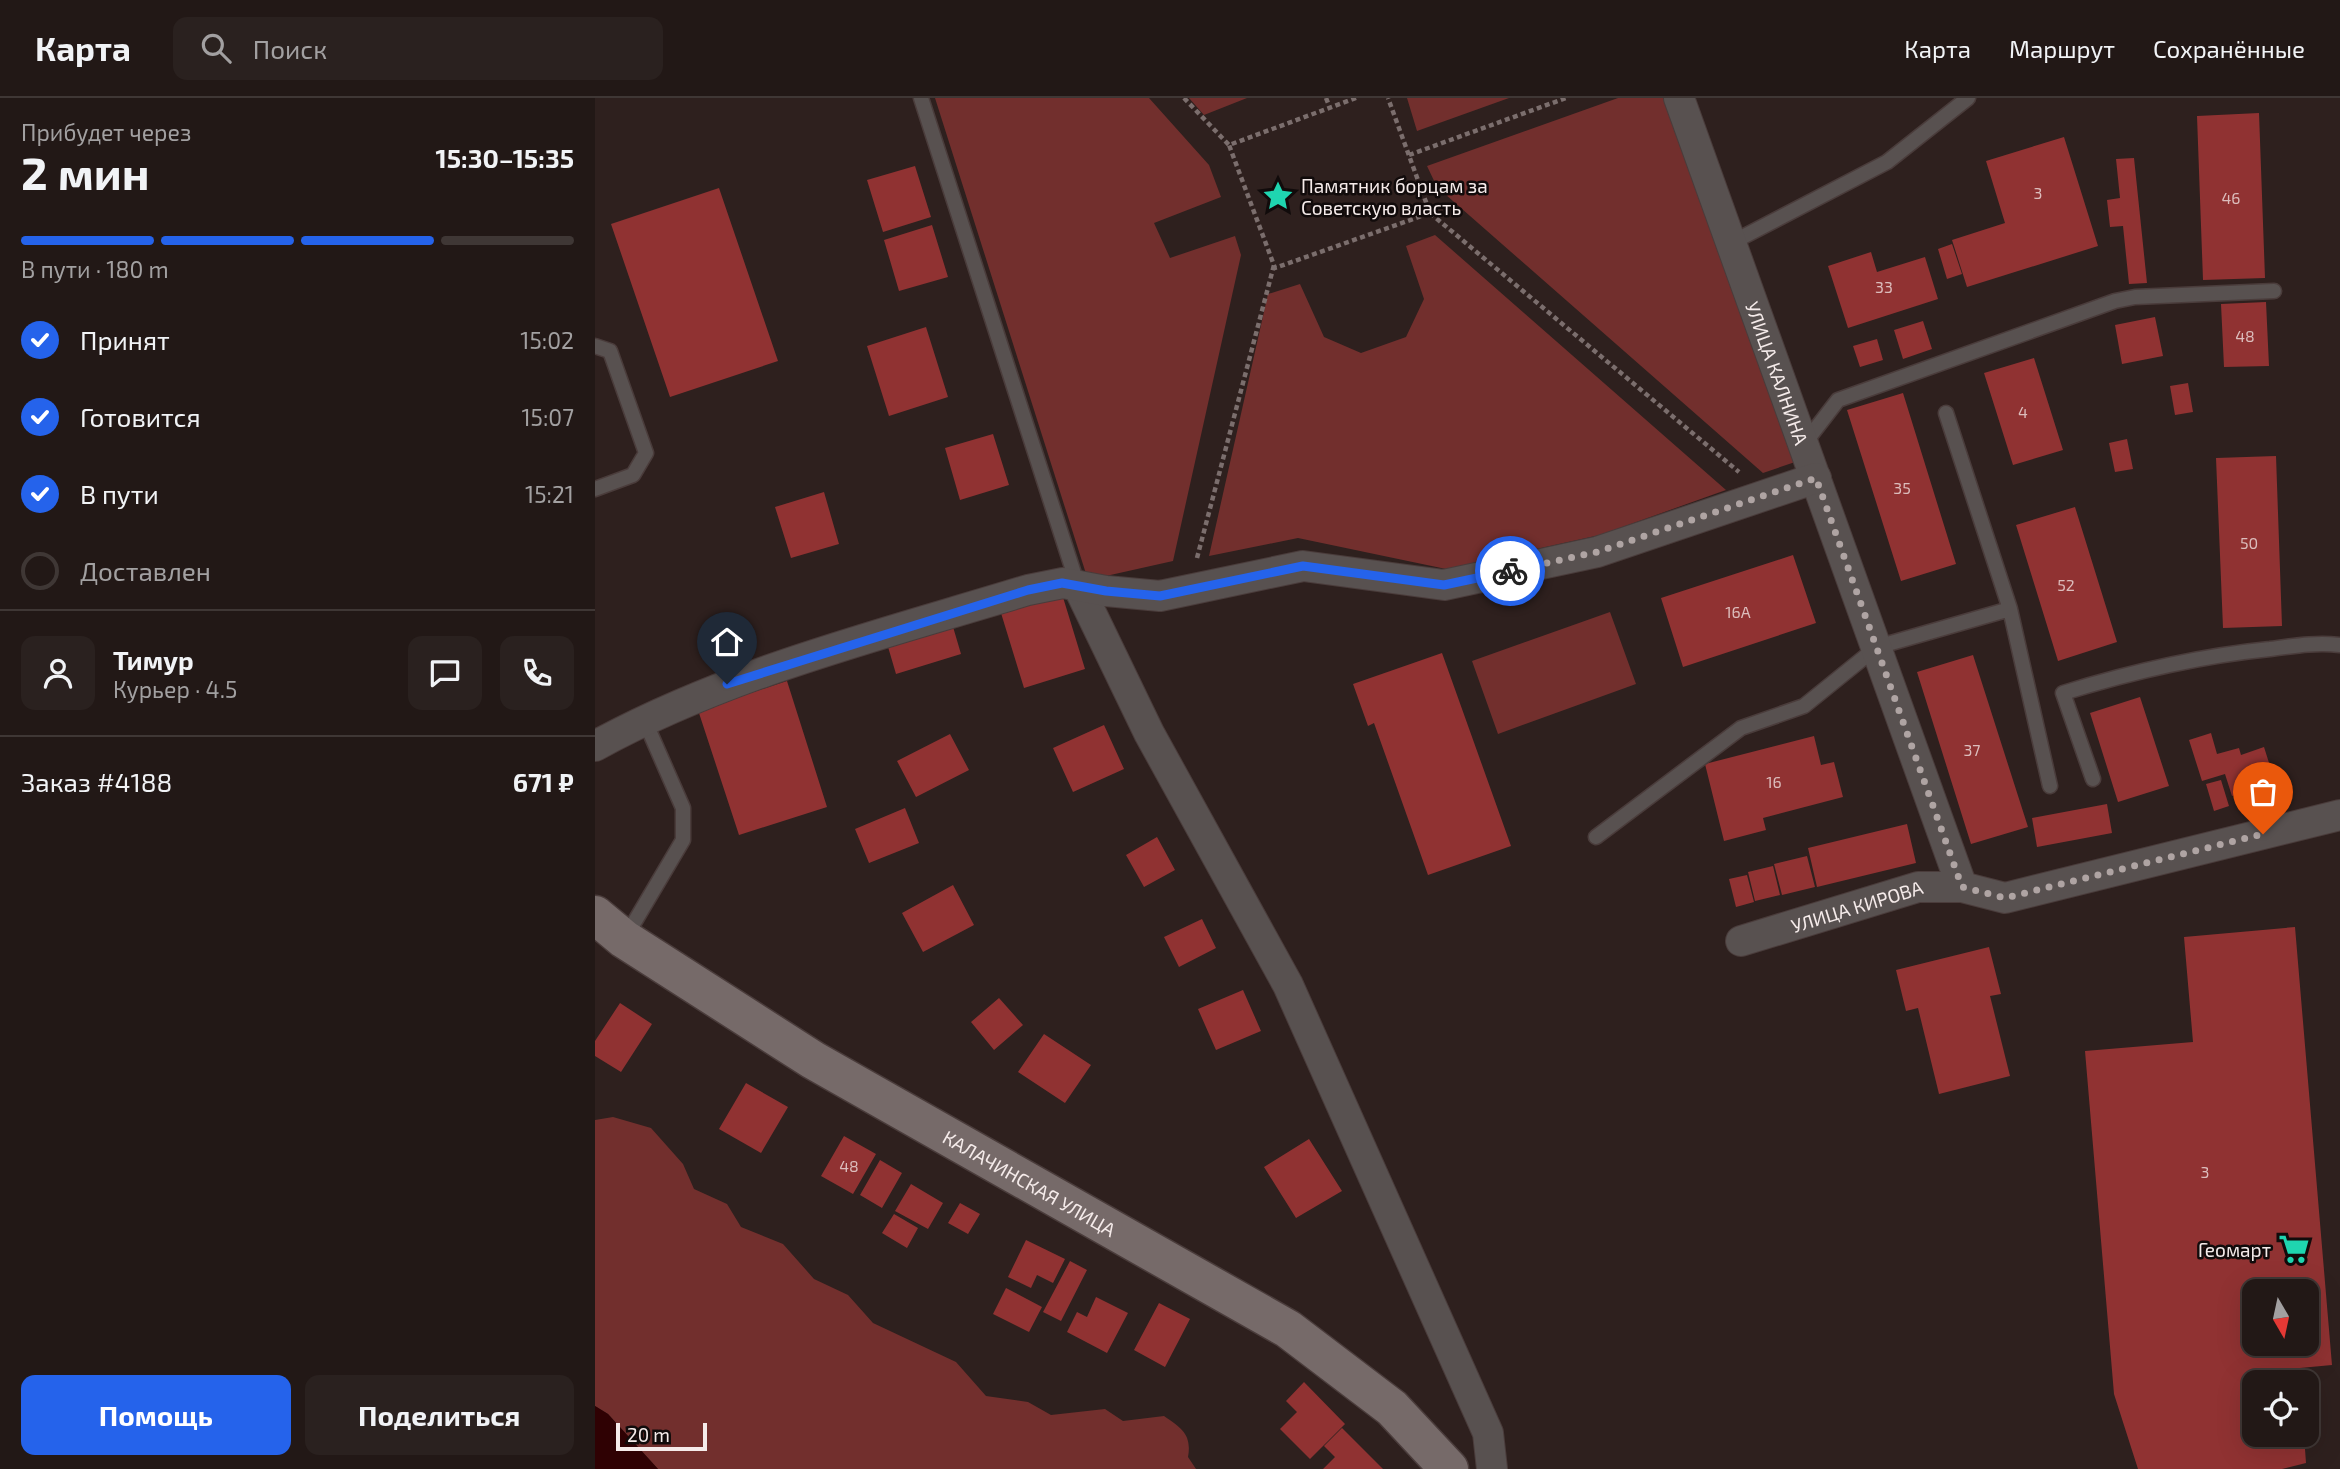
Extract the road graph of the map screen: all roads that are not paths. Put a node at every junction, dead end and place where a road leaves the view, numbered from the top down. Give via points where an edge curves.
1 (921, 98) edge
2 (1679, 98) edge
3 (1968, 98) edge
4 (1731, 243) junction
5 (2274, 291) dead end
6 (595, 346) edge
7 (1946, 413) dead end
8 (1804, 444) junction
9 (1816, 478) junction
10 (595, 489) edge
11 (1078, 586) junction
12 (2010, 609) junction
13 (2340, 645) edge
14 (1877, 648) junction
15 (643, 719) junction
16 (595, 746) edge
17 (2093, 779) dead end
18 (2050, 786) dead end
19 (2340, 815) edge
20 (1596, 837) dead end
21 (1962, 887) junction
22 (595, 915) edge
23 (624, 939) junction
24 (1741, 941) dead end
25 (1449, 1469) edge
26 (1492, 1469) edge

1 - 11 lane
2 - 4 street, УЛИЦА КАЛНИНА
3 - 4 lane via 1887,162
4 - 8 street, УЛИЦА КАЛНИНА
5 - 8 lane via 2115,301 1838,400
6 - 10 lane via 610,351 646,453 633,475
7 - 12 lane
8 - 9 street, УЛИЦА КАЛНИНА
9 - 11 street via 1597,552 1444,585 1303,566 1160,596
9 - 14 street, УЛИЦА КАЛНИНА
11 - 15 street via 1062,583 1028,590 747,677
11 - 26 street via 1149,733 1288,985 1488,1433
12 - 14 lane
12 - 18 lane
13 - 17 lane via 2235,653 2130,672 2063,693
14 - 20 lane via 1804,706 1741,728
14 - 21 street, УЛИЦА КАЛНИНА
15 - 16 street
15 - 23 lane via 683,808 683,839
19 - 21 street, УЛИЦА КИРОВА via 2005,898
21 - 24 street, УЛИЦА КИРОВА via 1918,887
22 - 23 main road, КАЛАЧИНСКАЯ УЛИЦА
23 - 25 main road, КАЛАЧИНСКАЯ УЛИЦА via 813,1060 1288,1329 1392,1408

